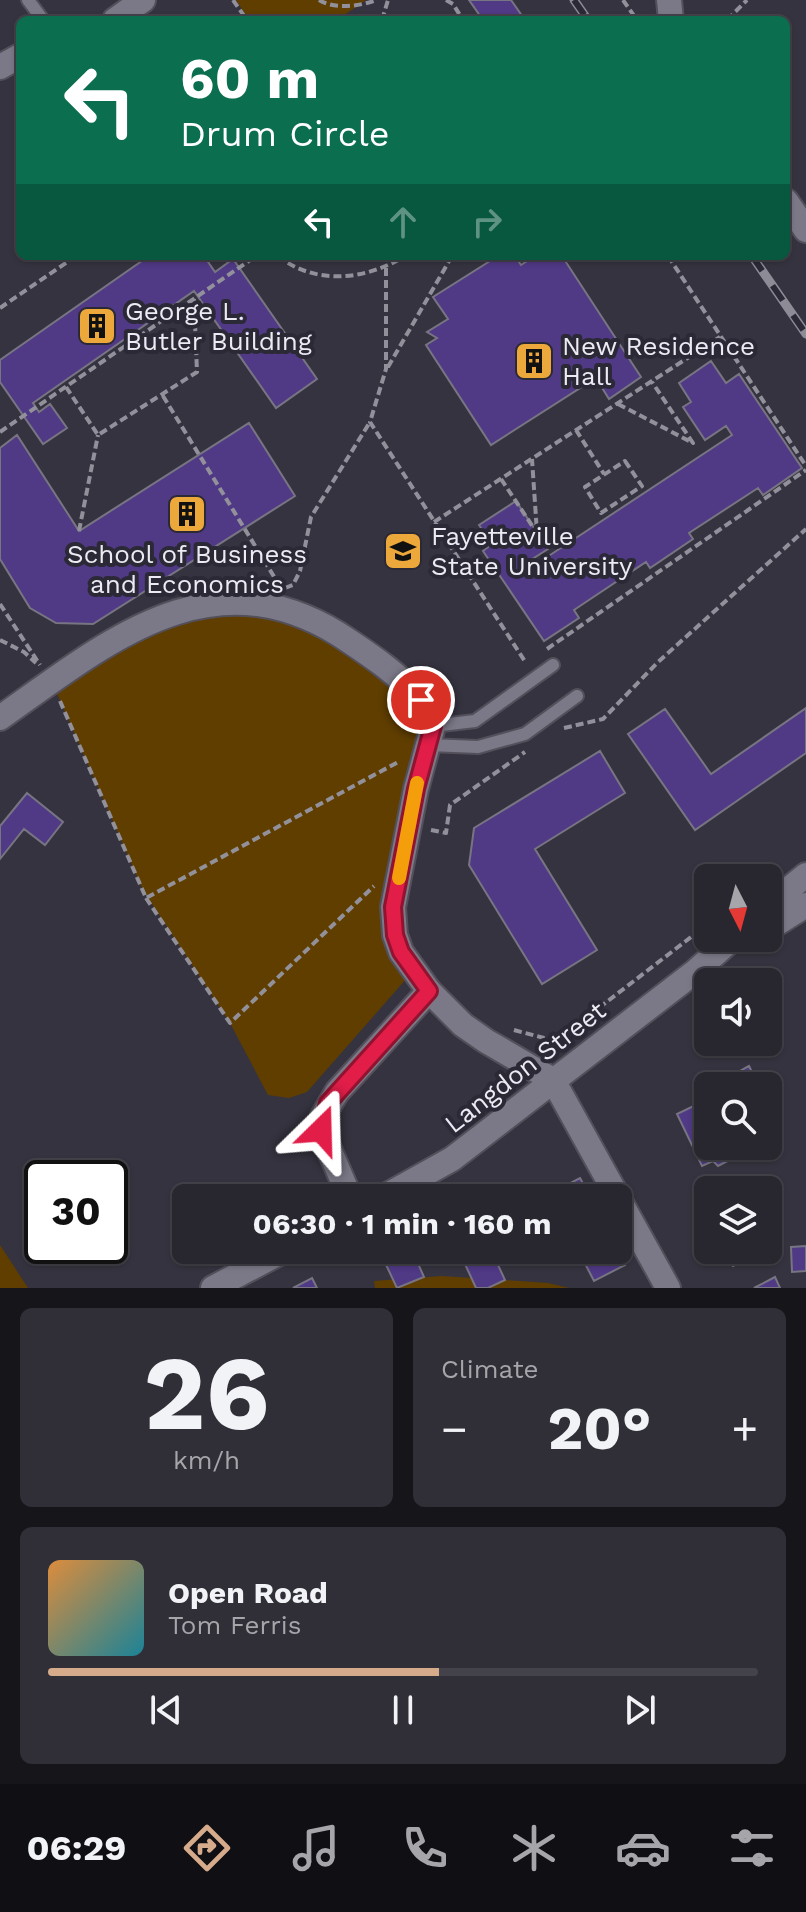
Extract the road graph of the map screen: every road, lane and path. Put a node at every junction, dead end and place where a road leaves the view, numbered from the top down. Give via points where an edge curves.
1 (143, 0) edge
2 (319, 0) edge
3 (377, 0) edge
4 (446, 0) edge
5 (747, 0) edge
6 (121, 16) edge
7 (460, 16) edge
8 (731, 16) edge
9 (790, 207) edge
10 (806, 230) edge
11 (70, 260) edge
12 (249, 260) edge
13 (285, 260) edge
14 (399, 260) edge
15 (450, 260) edge
16 (671, 260) edge
17 (386, 268) junction
18 (194, 299) junction
19 (0, 308) edge
20 (720, 337) junction
21 (386, 369) junction
22 (652, 381) junction
23 (66, 387) junction
24 (163, 396) junction
25 (618, 404) junction
26 (370, 422) junction
27 (576, 430) junction
28 (0, 432) edge
29 (98, 435) junction
30 (532, 459) junction
31 (806, 468) edge
32 (604, 474) junction
33 (501, 479) junction
34 (434, 522) junction
35 (806, 529) edge
36 (79, 531) dead end
37 (0, 604) edge
38 (0, 640) edge
39 (553, 665) dead end
40 (52, 682) junction
41 (577, 696) dead end
42 (0, 718) edge
43 (557, 732) dead end
44 (428, 744) junction
45 (510, 753) dead end
46 (427, 835) dead end
47 (404, 857) junction
48 (806, 875) edge
49 (782, 895) edge
50 (146, 898) junction
51 (806, 905) edge
52 (782, 920) edge
53 (694, 935) edge
54 (717, 952) edge
55 (728, 952) edge
56 (699, 968) edge
57 (701, 968) edge
58 (694, 973) edge
59 (429, 991) junction
60 (511, 1029) dead end
61 (553, 1080) junction
62 (344, 1184) edge
63 (407, 1184) edge
64 (258, 1264) edge
65 (213, 1288) edge
66 (668, 1288) edge

1 - 6 street
2 - 3 path via 360,6
4 - 7 path
5 - 8 path
9 - 10 street
11 - 19 path
12 - 18 path
13 - 17 path via 325,277
14 - 17 path
15 - 21 path
16 - 20 path
17 - 21 path
18 - 23 path
18 - 24 path via 197,372
20 - 22 path
20 - 31 path
21 - 26 path
22 - 25 path
22 - 25 path via 693,443
23 - 28 path
23 - 29 path
24 - 26 path via 282,589 293,585 300,571 311,517
24 - 29 path
25 - 27 path
26 - 34 path
27 - 30 path
27 - 32 path
29 - 36 path
30 - 33 path
30 - 33 path via 537,533
31 - 34 path via 525,664
32 - 32 path via 585,487 601,513 642,486 625,461
33 - 34 path
35 - 43 path via 658,662 603,719
37 - 38 path via 44,670
39 - 44 lane via 475,721
40 - 42 street
40 - 44 street via 163,615 246,602 273,606 327,626 374,658 421,700
40 - 50 path
41 - 44 lane via 525,734 478,747
44 - 47 street
44 - 50 path
45 - 46 path via 534,746 450,805 446,833 427,829
47 - 50 path via 230,1023
47 - 59 street via 393,907 395,935
48 - 49 street
51 - 52 street
53 - 60 path via 561,1037
54 - 56 street, Langdon Street
55 - 57 street, Langdon Street
58 - 61 street, Langdon Street
59 - 61 street via 463,1025
59 - 62 street via 328,1103 321,1130
61 - 63 street, Langdon Street via 452,1159
61 - 66 street
64 - 65 street

